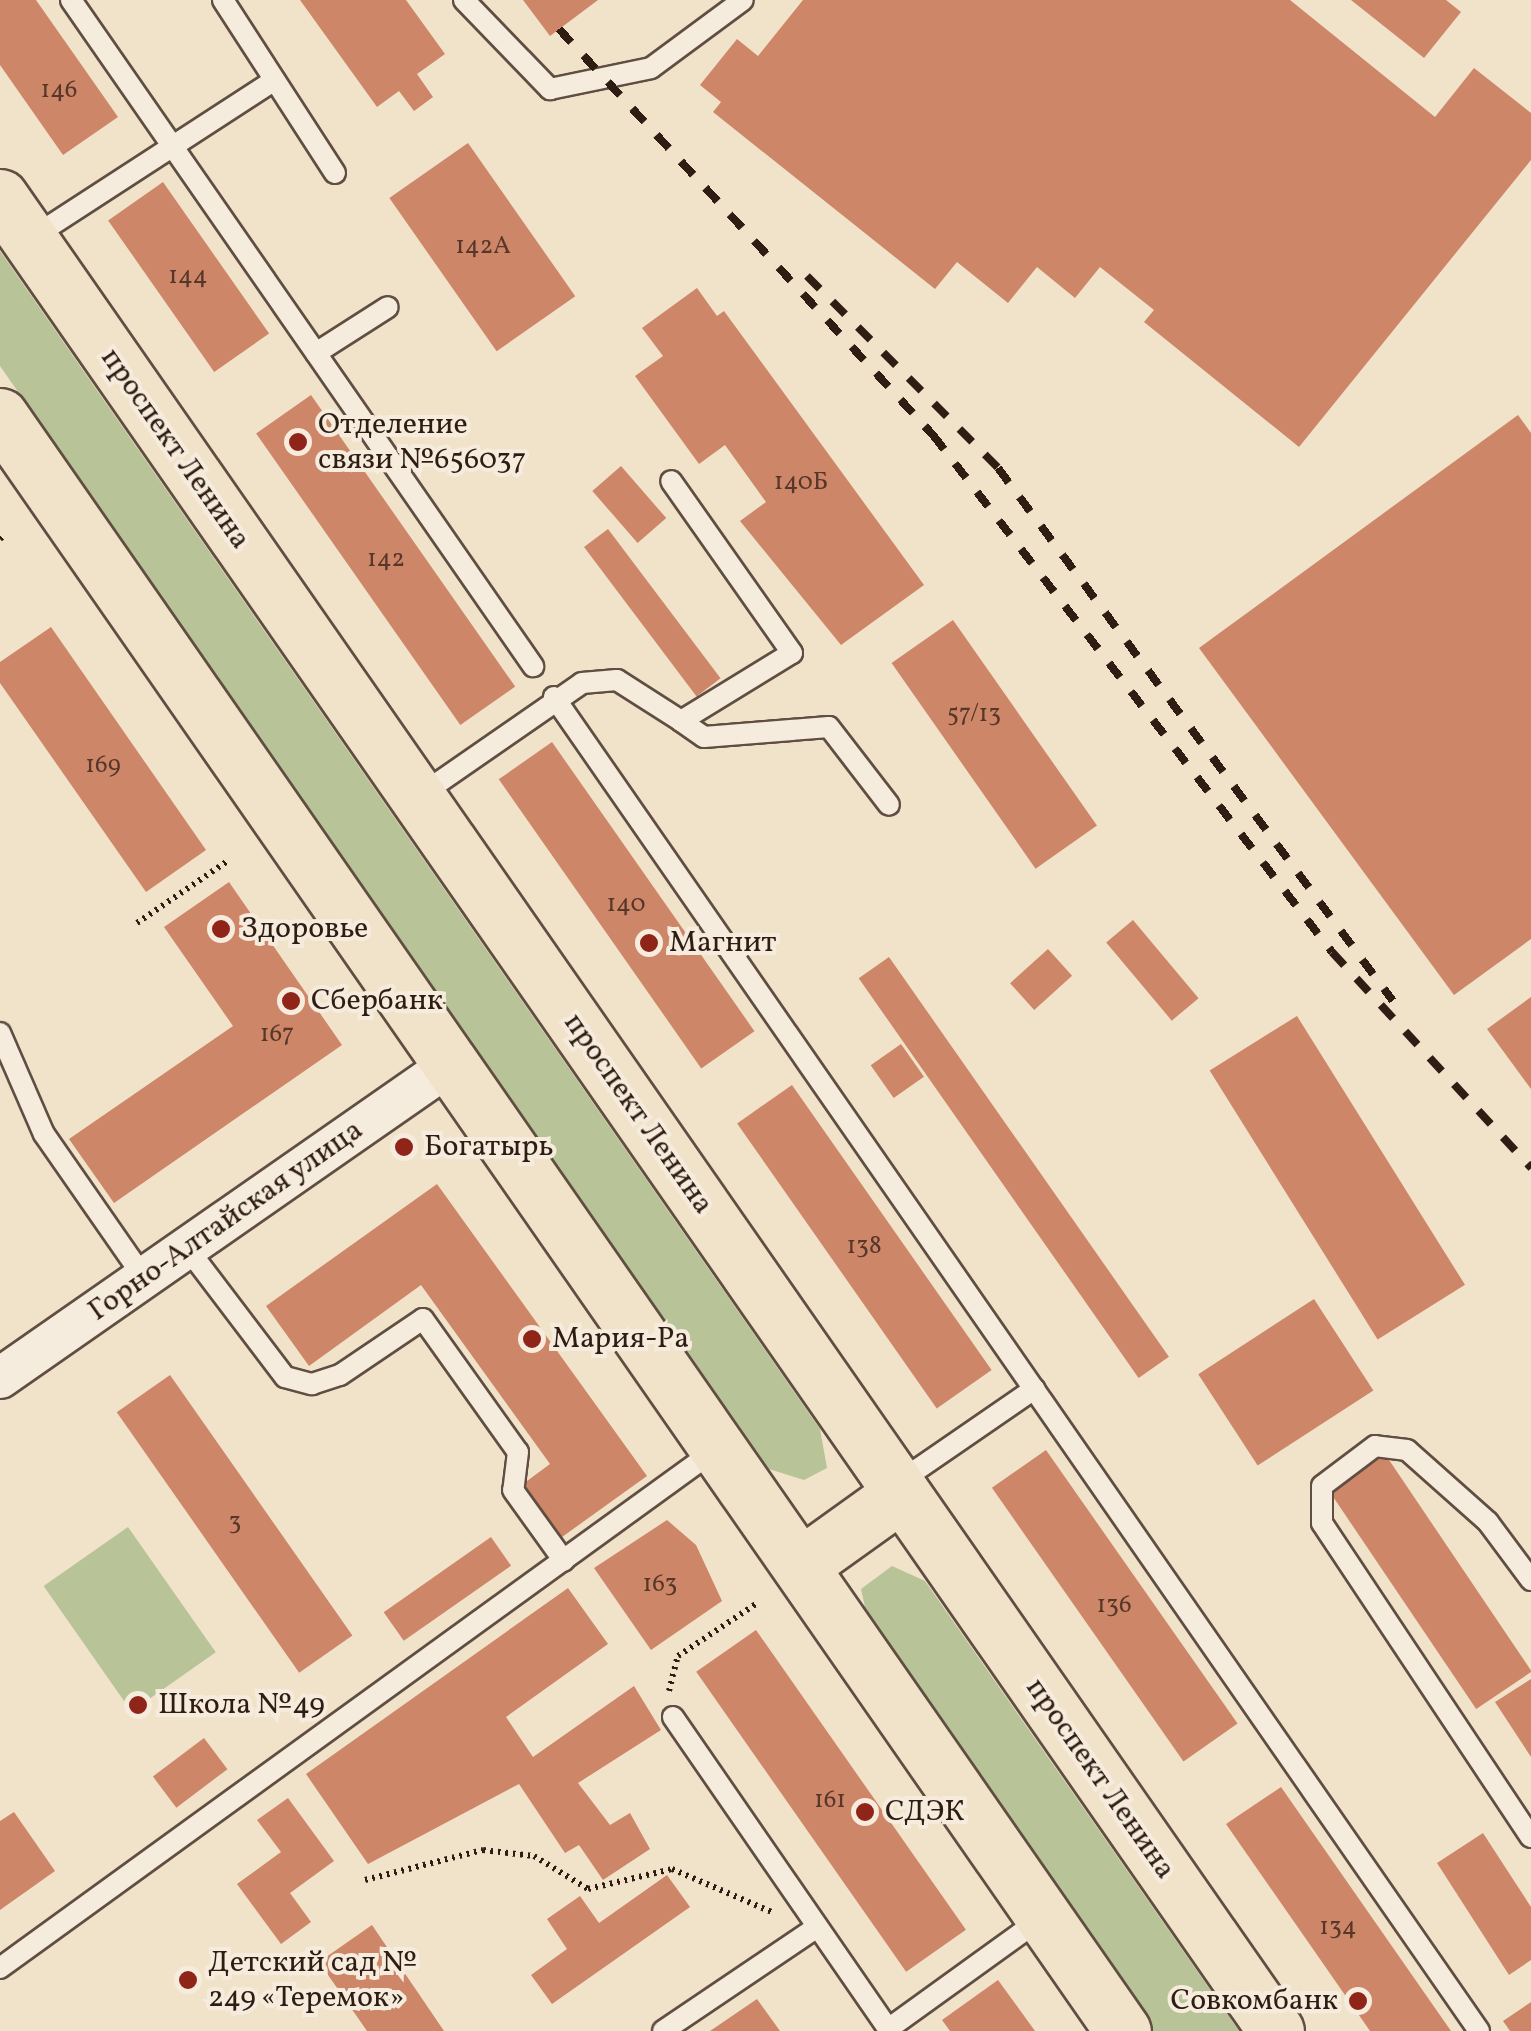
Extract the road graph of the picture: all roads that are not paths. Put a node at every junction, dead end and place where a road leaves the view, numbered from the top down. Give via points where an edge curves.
1 (71, 0) edge
2 (222, 0) edge
3 (464, 0) edge
4 (743, 0) edge
5 (274, 80) junction
6 (173, 146) junction
7 (335, 173) dead end
8 (15, 218) edge
9 (388, 307) dead end
10 (316, 353) junction
11 (0, 416) edge
12 (671, 481) dead end
13 (533, 666) dead end
14 (554, 697) junction
15 (681, 721) junction
16 (418, 797) junction
17 (889, 805) dead end
18 (0, 1034) edge
19 (451, 1064) junction
20 (187, 1248) junction
21 (144, 1278) junction
22 (2, 1373) edge
23 (1034, 1389) junction
24 (718, 1448) junction
25 (899, 1489) junction
26 (564, 1562) junction
27 (800, 1566) junction
28 (1531, 1580) edge
29 (673, 1717) road end
30 (1531, 1837) edge
31 (1044, 1917) junction
32 (818, 1927) junction
33 (0, 1968) edge
34 (889, 2030) edge
35 (663, 2031) edge
36 (1123, 2031) edge
37 (1276, 2031) edge
38 (1480, 2031) edge

1 - 6 lane
2 - 5 lane
3 - 4 lane via 550,89 651,68
5 - 6 lane
5 - 7 lane
6 - 8 lane
6 - 10 lane
8 - 16 main road, проспект Ленина
9 - 10 lane
10 - 13 lane
11 - 19 main road
12 - 15 lane via 792,653
14 - 15 lane via 617,680
14 - 16 lane
14 - 23 lane
15 - 17 lane via 704,737 830,727
16 - 25 main road, проспект Ленина
18 - 21 lane via 44,1134
19 - 20 street, Горно-Алтайская улица
19 - 24 main road
20 - 21 street, Горно-Алтайская улица
20 - 26 lane via 285,1377 312,1384 340,1375 423,1319 518,1452 512,1490
21 - 22 street, Горно-Алтайская улица
23 - 25 lane
23 - 38 lane
24 - 26 lane
24 - 27 main road
25 - 27 main road
25 - 37 main road, проспект Ленина
26 - 33 lane
27 - 31 main road
28 - 30 lane via 1488,1522 1407,1450 1375,1446 1322,1486 1322,1523
29 - 32 lane
31 - 34 lane
31 - 36 main road
32 - 34 lane
32 - 35 lane

